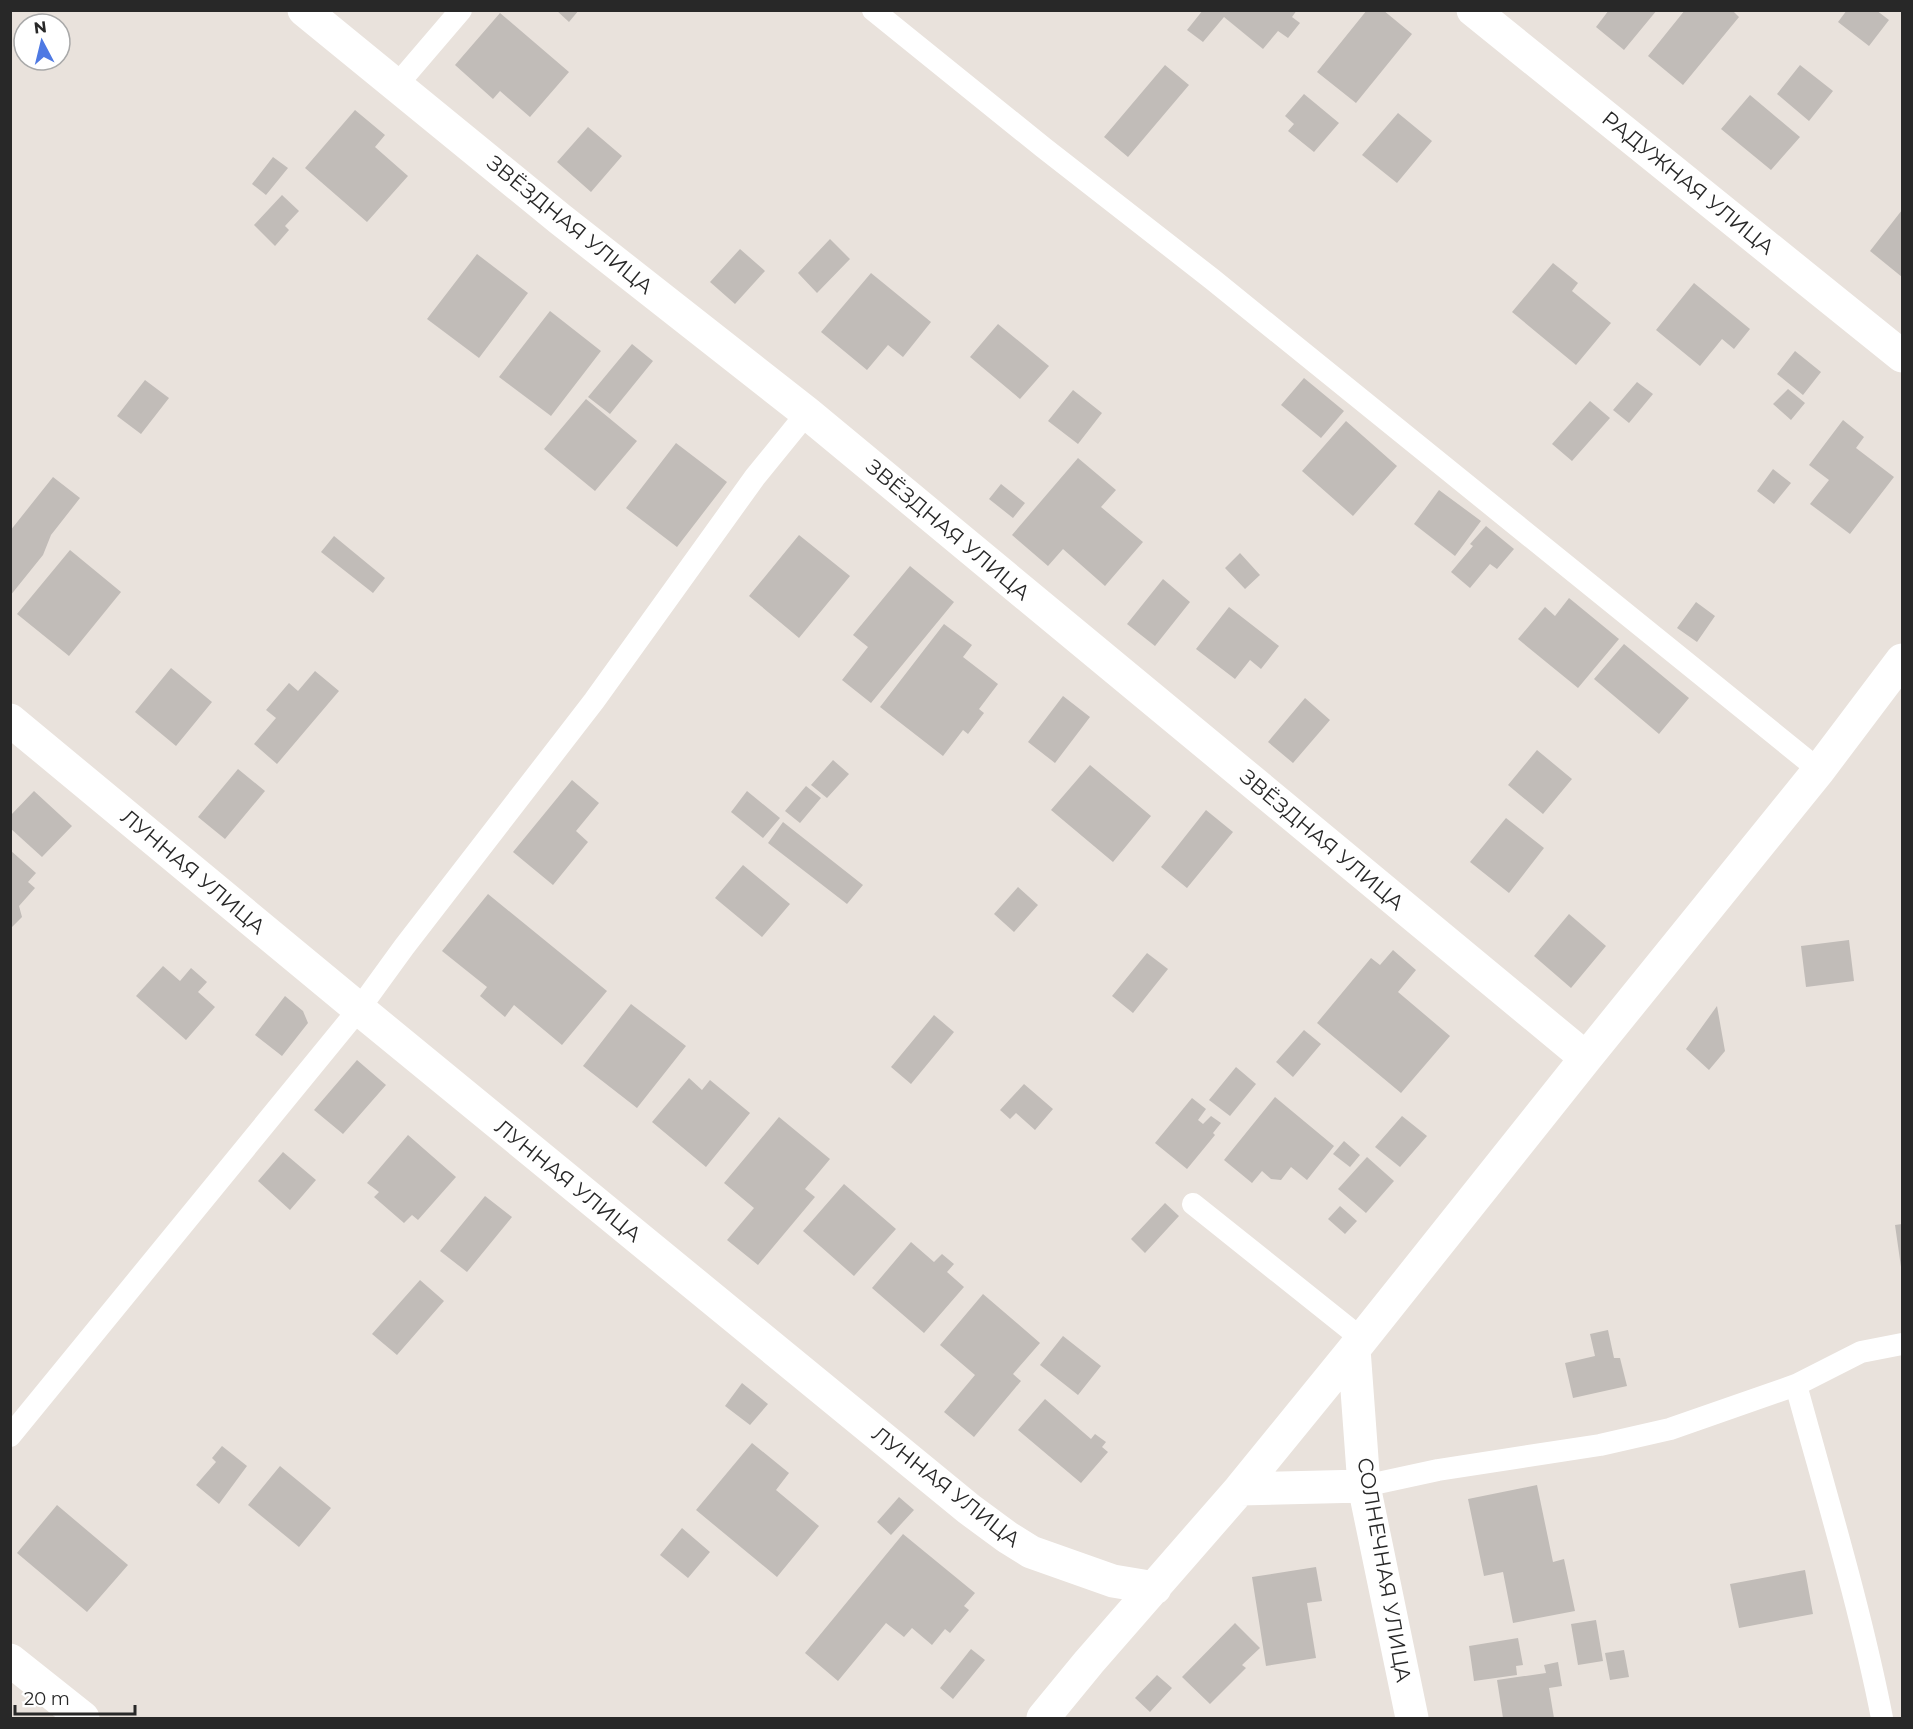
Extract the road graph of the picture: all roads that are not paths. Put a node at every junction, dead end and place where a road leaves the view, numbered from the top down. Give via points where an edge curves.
1 (304, 10) edge
2 (461, 10) edge
3 (873, 10) edge
4 (1473, 10) edge
5 (396, 86) junction
6 (1902, 356) edge
7 (807, 413) junction
8 (1902, 660) edge
9 (10, 720) edge
10 (1819, 770) junction
11 (358, 1009) junction
12 (1586, 1058) junction
13 (1193, 1204) dead end
14 (1358, 1344) junction
15 (1902, 1344) edge
16 (1796, 1385) junction
17 (10, 1436) edge
18 (1364, 1486) junction
19 (1240, 1489) junction
20 (1155, 1588) junction
21 (10, 1660) edge
22 (83, 1719) edge
23 (1043, 1719) edge
24 (1412, 1719) edge
25 (1882, 1719) edge

1 - 5 street, ЗВЁЗДНАЯ УЛИЦА
2 - 5 lane
3 - 10 lane
4 - 6 street, РАДУЖНАЯ УЛИЦА
5 - 7 street, ЗВЁЗДНАЯ УЛИЦА
7 - 11 lane via 594,701
7 - 12 street, ЗВЁЗДНАЯ УЛИЦА
8 - 10 street
9 - 11 street, ЛУННАЯ УЛИЦА
10 - 12 street
11 - 17 lane
11 - 20 street, ЛУННАЯ УЛИЦА via 1007,1537 1031,1552 1113,1581
12 - 14 street
13 - 14 lane
14 - 18 street, СОЛНЕЧНАЯ УЛИЦА
14 - 19 street
15 - 16 lane via 1861,1352
16 - 18 lane via 1670,1429
16 - 25 lane
18 - 19 street
18 - 24 street, СОЛНЕЧНАЯ УЛИЦА
19 - 20 street
20 - 23 street
21 - 22 street

